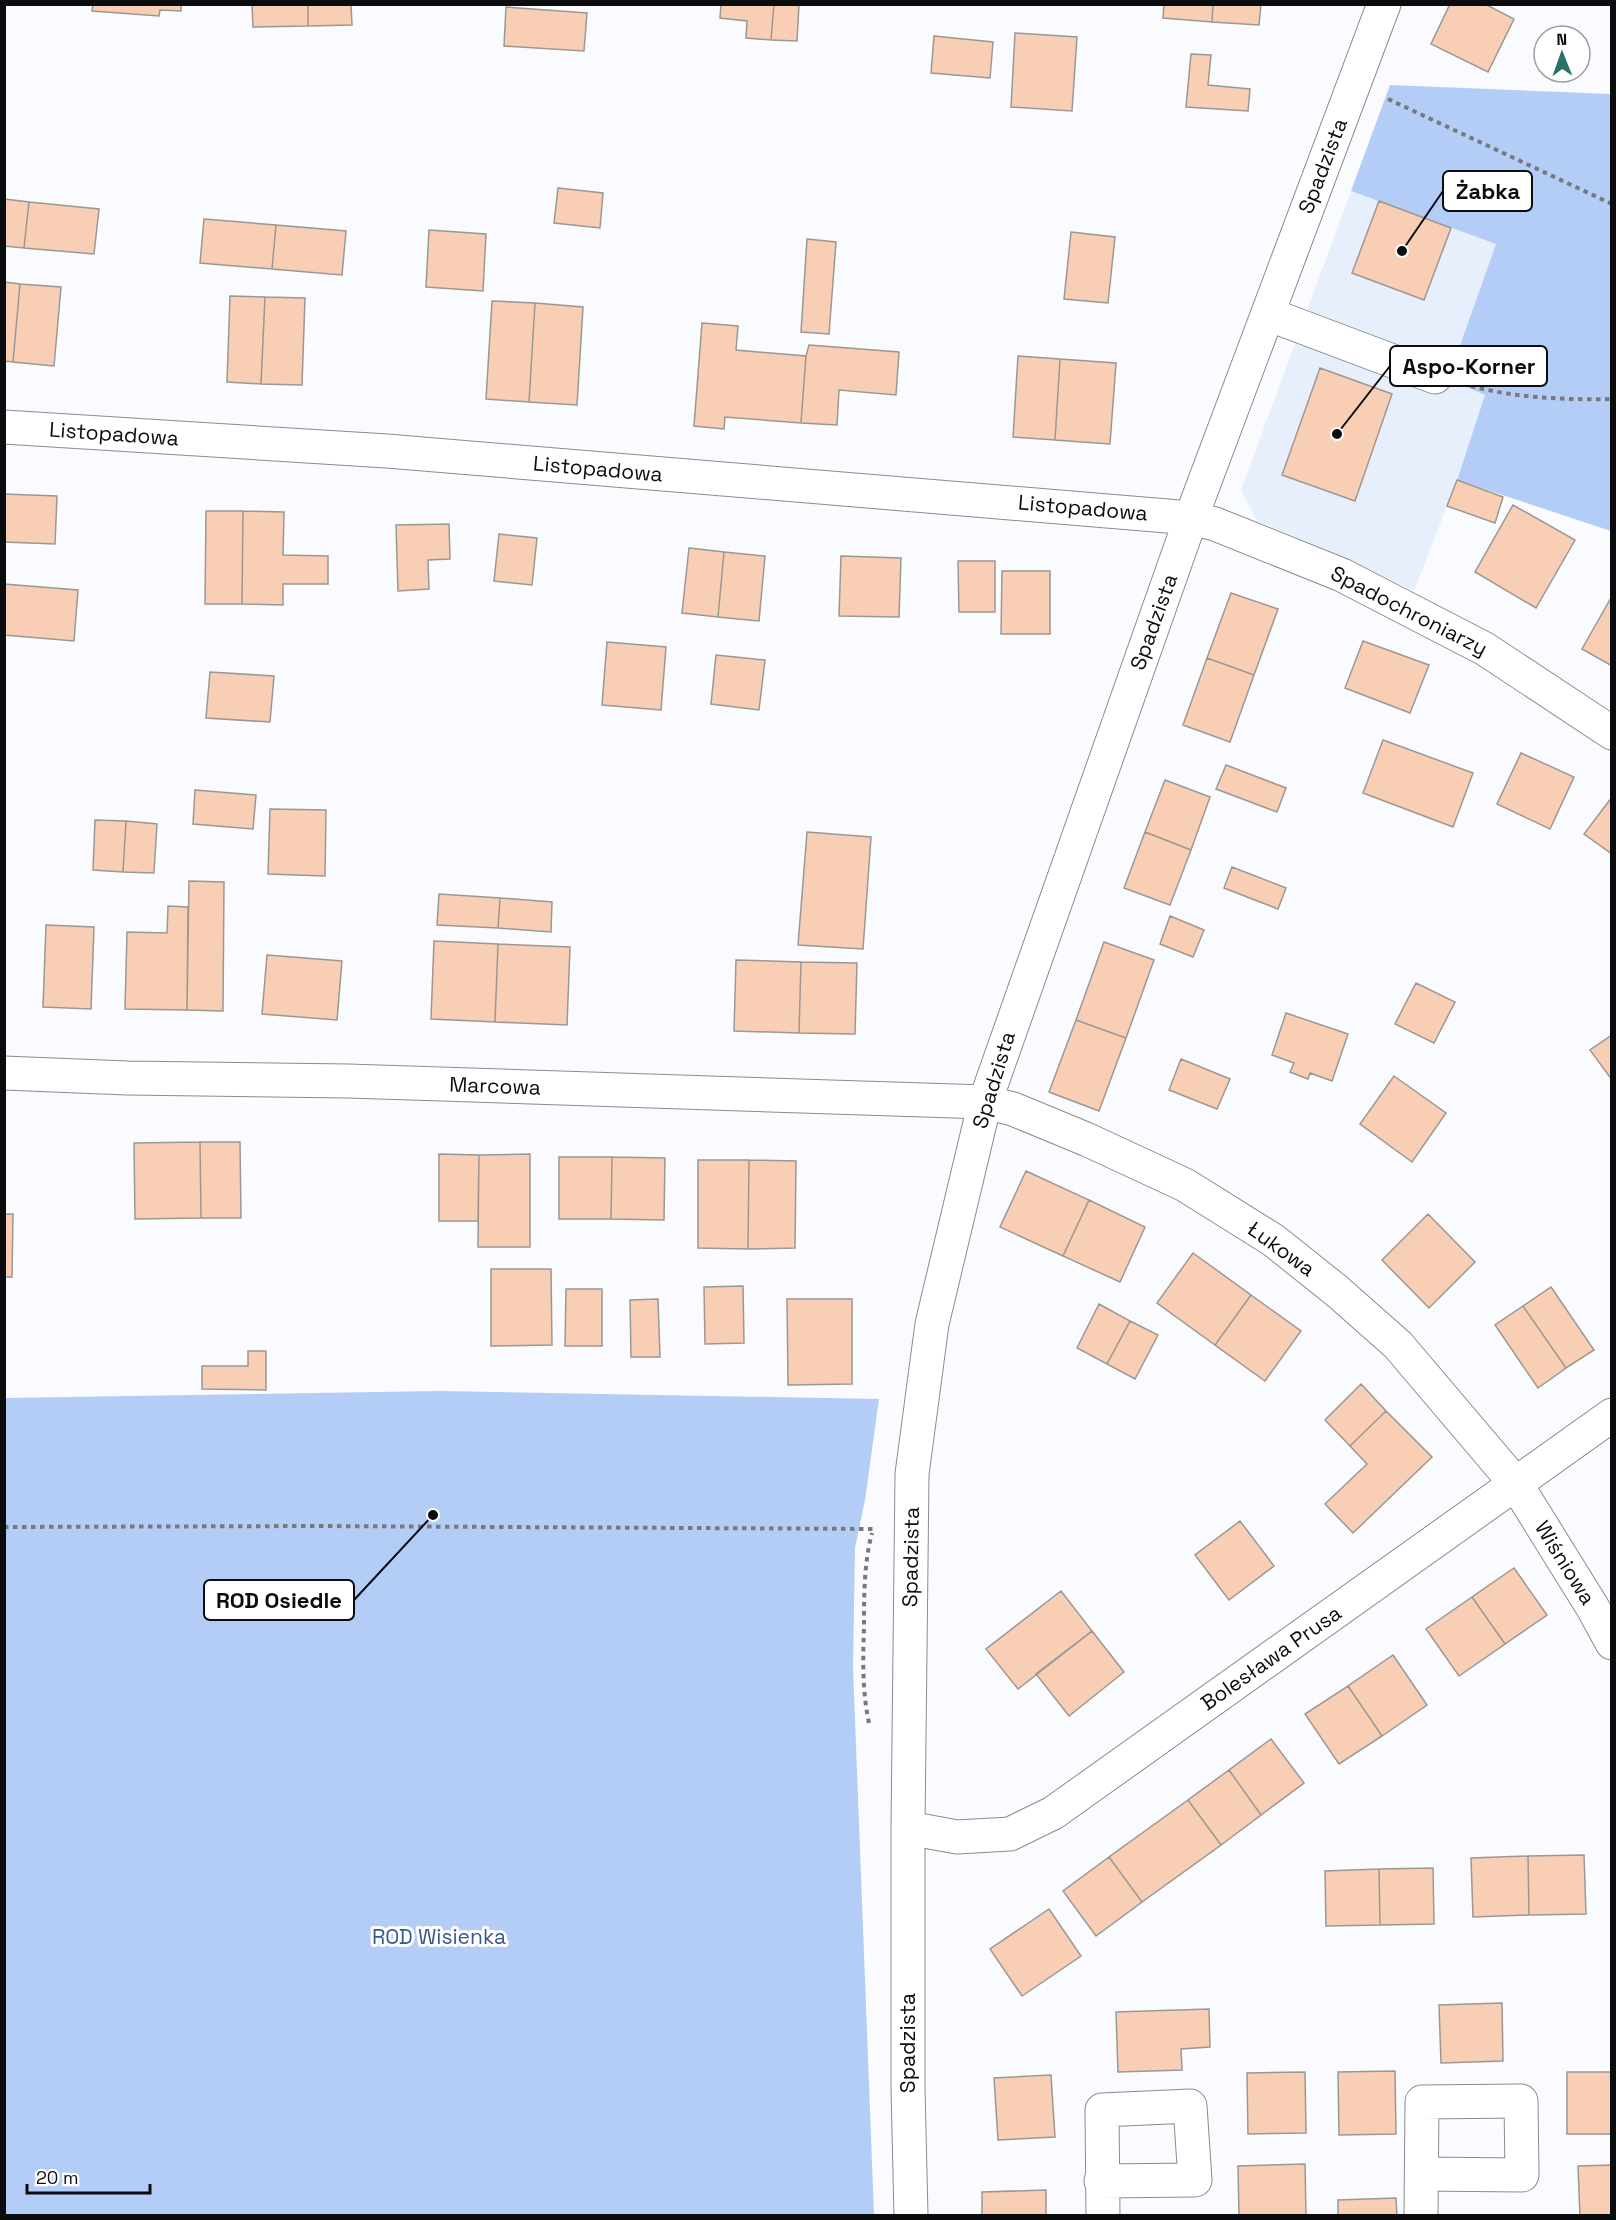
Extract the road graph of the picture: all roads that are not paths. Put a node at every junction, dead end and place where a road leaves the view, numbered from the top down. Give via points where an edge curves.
1 (1384, 4) edge
2 (1268, 314) junction
3 (1435, 377) road end
4 (4, 427) edge
5 (1191, 518) junction
6 (1611, 733) edge
7 (4, 1073) edge
8 (984, 1102) junction
9 (1611, 1415) edge
10 (1516, 1484) junction
11 (1611, 1643) edge
12 (908, 1828) junction
13 (1422, 2174) dead end
14 (1101, 2181) dead end
15 (911, 2216) edge
16 (1103, 2216) edge
17 (1421, 2216) edge

1 - 2 street, Spadzista
2 - 3 street
2 - 5 street, Spadzista
4 - 5 street, Listopadowa via 399,452
5 - 6 street, Spadochroniarzy via 1353,580 1485,649
5 - 8 street, Spadzista
7 - 8 street, Marcowa
8 - 10 street, Łukowa via 1013,1109 1185,1185 1274,1240 1398,1345
8 - 12 street, Spadzista via 932,1324 912,1474
9 - 10 street, Bolesława Prusa
10 - 11 street, Wiśniowa
10 - 12 street, Bolesława Prusa via 1053,1813 1010,1834 957,1837
12 - 15 street, Spadzista
13 - 17 street
14 - 16 street

